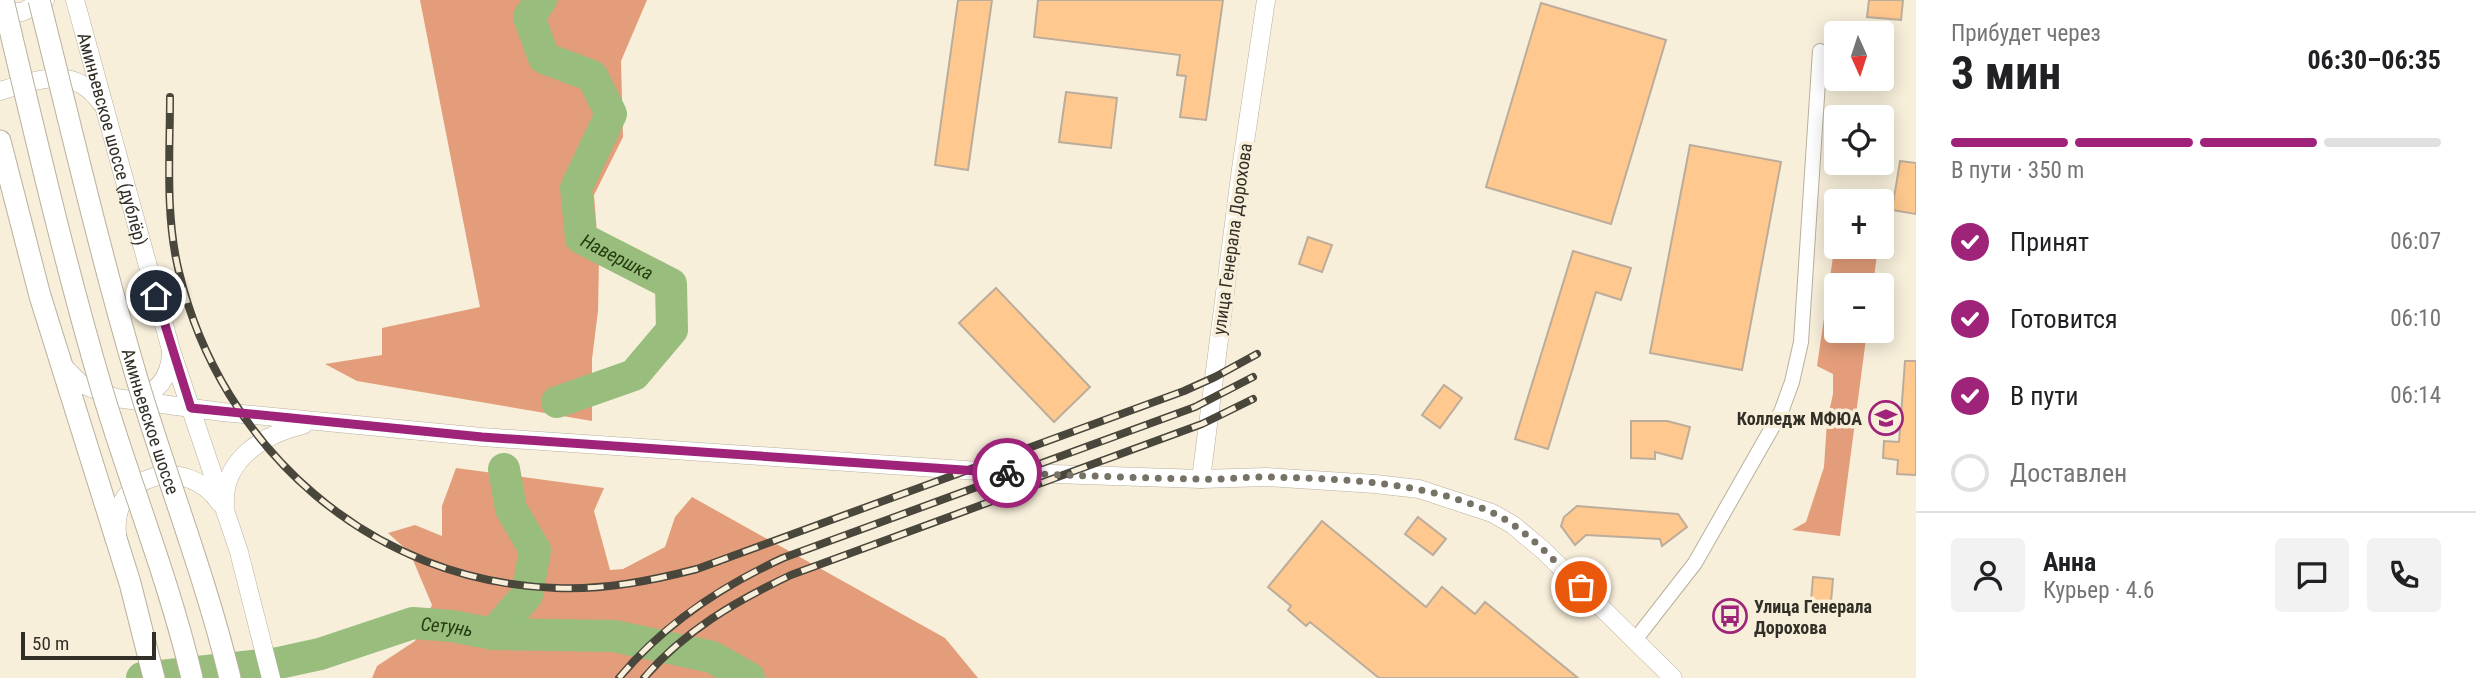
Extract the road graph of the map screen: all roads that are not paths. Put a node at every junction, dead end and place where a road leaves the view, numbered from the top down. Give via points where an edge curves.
1 (3, 0) edge
2 (38, 0) edge
3 (45, 0) edge
4 (75, 0) edge
5 (1266, 0) edge
6 (0, 12) edge
7 (1820, 51) dead end
8 (0, 91) edge
9 (104, 108) junction
10 (0, 141) edge
11 (171, 350) junction
12 (60, 362) junction
13 (128, 399) junction
14 (191, 408) junction
15 (316, 422) junction
16 (1201, 479) junction
17 (226, 512) junction
18 (118, 546) junction
19 (1635, 640) junction
20 (154, 678) edge
21 (192, 678) edge
22 (230, 678) edge
23 (271, 678) edge
24 (1673, 678) edge

1 - 21 main road, Аминьевское шоссе, bridge via 103,391 156,548
2 - 22 main road, Аминьевское шоссе, bridge via 138,382 212,606
3 - 6 street via 22,12
4 - 9 street, Аминьевское шоссе (дублёр)
5 - 16 street, улица Генерала Дорохова
7 - 19 street via 1801,342 1782,412 1695,563
8 - 9 street via 36,80 75,80
9 - 11 street, Аминьевское шоссе (дублёр)
10 - 12 main road
11 - 13 street via 171,366 161,384 146,395
11 - 14 street, Аминьевское шоссе (дублёр)
12 - 13 street via 81,384
12 - 18 main road
13 - 14 street
14 - 15 street
14 - 17 street, Аминьевское шоссе (дублёр)
15 - 16 street via 981,471
15 - 17 street via 287,428 245,453 228,481
16 - 19 street via 1266,477 1419,489 1492,513 1544,551
17 - 18 street via 214,494 197,481 176,475 155,477 136,487 122,504 116,524
17 - 23 street, Аминьевское шоссе (дублёр)
18 - 20 main road
19 - 24 street

